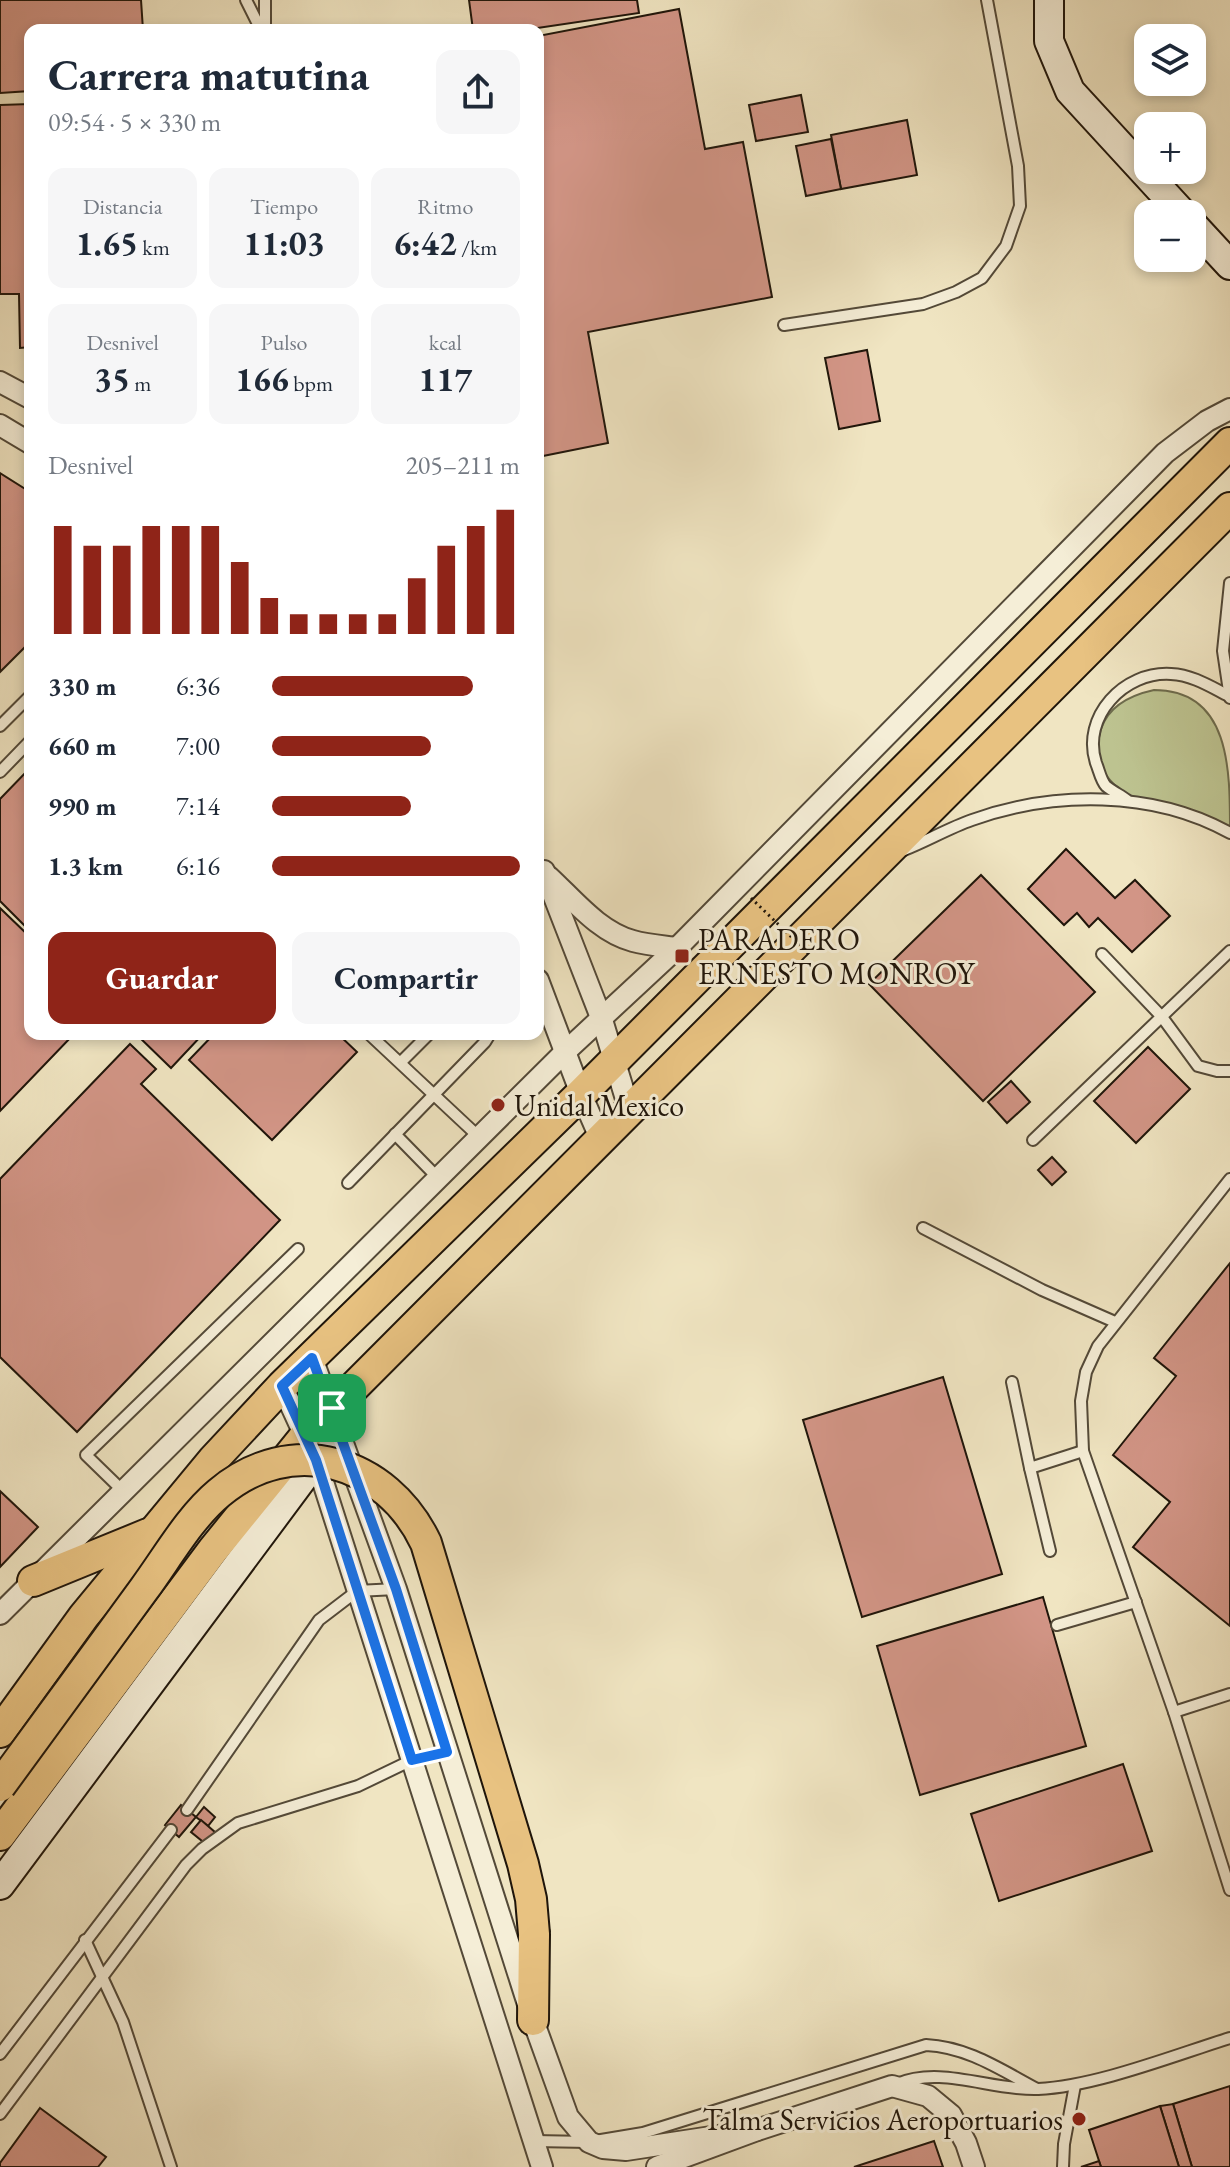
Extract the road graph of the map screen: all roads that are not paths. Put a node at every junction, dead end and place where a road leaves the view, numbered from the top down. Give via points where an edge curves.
1 (246, 0) edge
2 (265, 0) edge
3 (987, 0) edge
4 (1049, 0) edge
5 (260, 24) edge
6 (263, 24) edge
7 (1170, 200) edge
8 (1206, 239) edge
9 (1230, 265) edge
10 (784, 325) dead end
11 (0, 382) edge
12 (24, 395) edge
13 (1230, 409) edge
14 (0, 425) edge
15 (24, 439) edge
16 (1230, 443) edge
17 (1230, 508) edge
18 (1230, 583) edge
19 (1230, 697) edge
20 (24, 702) edge
21 (0, 726) edge
22 (24, 747) edge
23 (0, 772) edge
24 (1129, 801) junction
25 (1230, 833) edge
26 (876, 861) junction
27 (544, 871) edge
28 (544, 875) edge
29 (677, 948) junction
30 (1230, 951) edge
31 (1102, 954) dead end
32 (544, 996) edge
33 (1162, 1017) junction
34 (602, 1020) junction
35 (376, 1040) edge
36 (423, 1040) edge
37 (484, 1040) edge
38 (565, 1052) junction
39 (401, 1062) junction
40 (614, 1062) junction
41 (1230, 1071) edge
42 (581, 1094) junction
43 (434, 1095) junction
44 (630, 1112) junction
45 (395, 1134) junction
46 (479, 1137) junction
47 (601, 1140) junction
48 (1033, 1140) dead end
49 (438, 1178) junction
50 (1230, 1179) edge
51 (348, 1183) dead end
52 (923, 1228) dead end
53 (298, 1249) dead end
54 (1115, 1322) junction
55 (312, 1358) junction
56 (1012, 1382) dead end
57 (282, 1386) junction
58 (336, 1420) junction
59 (311, 1448) junction
60 (1083, 1451) junction
61 (1030, 1468) junction
62 (123, 1491) junction
63 (153, 1532) junction
64 (1050, 1551) dead end
65 (33, 1581) junction
66 (396, 1589) junction
67 (357, 1591) junction
68 (1136, 1602) junction
69 (0, 1614) edge
70 (1057, 1625) dead end
71 (1230, 1694) edge
72 (1174, 1712) junction
73 (0, 1732) edge
74 (447, 1752) junction
75 (412, 1760) junction
76 (0, 1786) edge
77 (187, 1810) dead end
78 (171, 1830) dead end
79 (0, 1835) edge
80 (0, 1885) edge
81 (1230, 1890) edge
82 (85, 1940) junction
83 (101, 1978) junction
84 (533, 2020) junction
85 (1230, 2038) edge
86 (0, 2054) edge
87 (1075, 2085) junction
88 (892, 2086) junction
89 (1037, 2089) junction
90 (0, 2114) edge
91 (757, 2130) junction
92 (534, 2141) junction
93 (589, 2142) junction
94 (171, 2167) edge
95 (542, 2167) edge
96 (657, 2167) edge
97 (974, 2167) edge
98 (1063, 2167) edge

1 - 5 lane
2 - 6 lane
3 - 10 lane via 1018,166 1020,206 1006,246 982,278 923,304
4 - 7 street via 1049,41 1070,91
8 - 9 street
11 - 12 street
13 - 29 street via 1165,453
14 - 15 street
16 - 40 main road
17 - 26 main road
18 - 19 lane via 1223,651
19 - 24 lane via 1172,674 1151,675 1121,688 1101,710 1093,735 1094,755 1103,784
20 - 21 lane
22 - 23 lane
24 - 25 lane
24 - 26 lane via 1027,804 970,820
26 - 44 main road
27 - 29 street via 615,934
28 - 34 street
29 - 34 street
30 - 33 lane
31 - 33 lane
32 - 38 street
33 - 41 lane via 1198,1066
33 - 48 lane
34 - 38 street
34 - 40 street
35 - 39 lane
36 - 39 lane
37 - 43 lane
38 - 42 street
38 - 46 street
39 - 43 lane
40 - 42 main road
40 - 44 street
42 - 47 street
42 - 55 main road
43 - 45 lane
43 - 46 lane
44 - 47 main road
45 - 49 lane
45 - 51 lane
46 - 49 street
47 - 58 main road
49 - 62 street
50 - 54 lane
52 - 54 lane
53 - 62 lane via 86,1455
54 - 60 lane via 1086,1372
55 - 57 main road
55 - 58 street
56 - 61 lane
57 - 59 street
57 - 63 main road
58 - 59 main road
58 - 66 street
59 - 67 street
59 - 79 main road via 213,1550
59 - 80 street
60 - 61 lane
60 - 68 lane
61 - 64 lane
62 - 65 street
63 - 65 main road
63 - 73 main road
65 - 69 street
66 - 67 lane
66 - 74 street
67 - 75 street
67 - 77 lane via 319,1620
68 - 70 lane
68 - 72 lane
71 - 72 lane
72 - 81 lane
74 - 75 lane
74 - 84 street
75 - 83 lane via 358,1786 238,1823 219,1836 186,1865
75 - 92 street
76 - 84 main road, bridge via 216,1495 238,1479 293,1460 334,1463 367,1476 397,1498 426,1543 531,1899
78 - 82 lane
82 - 83 lane
82 - 86 lane
83 - 90 lane
83 - 94 lane via 123,2022
84 - 93 street via 568,2117
85 - 87 lane
87 - 89 lane
87 - 98 lane
88 - 89 lane via 928,2076
88 - 91 street
88 - 97 street via 928,2096 951,2115
89 - 93 lane via 968,2052 926,2045 643,2133
91 - 93 street via 626,2150
91 - 96 street
92 - 93 lane
92 - 95 street

